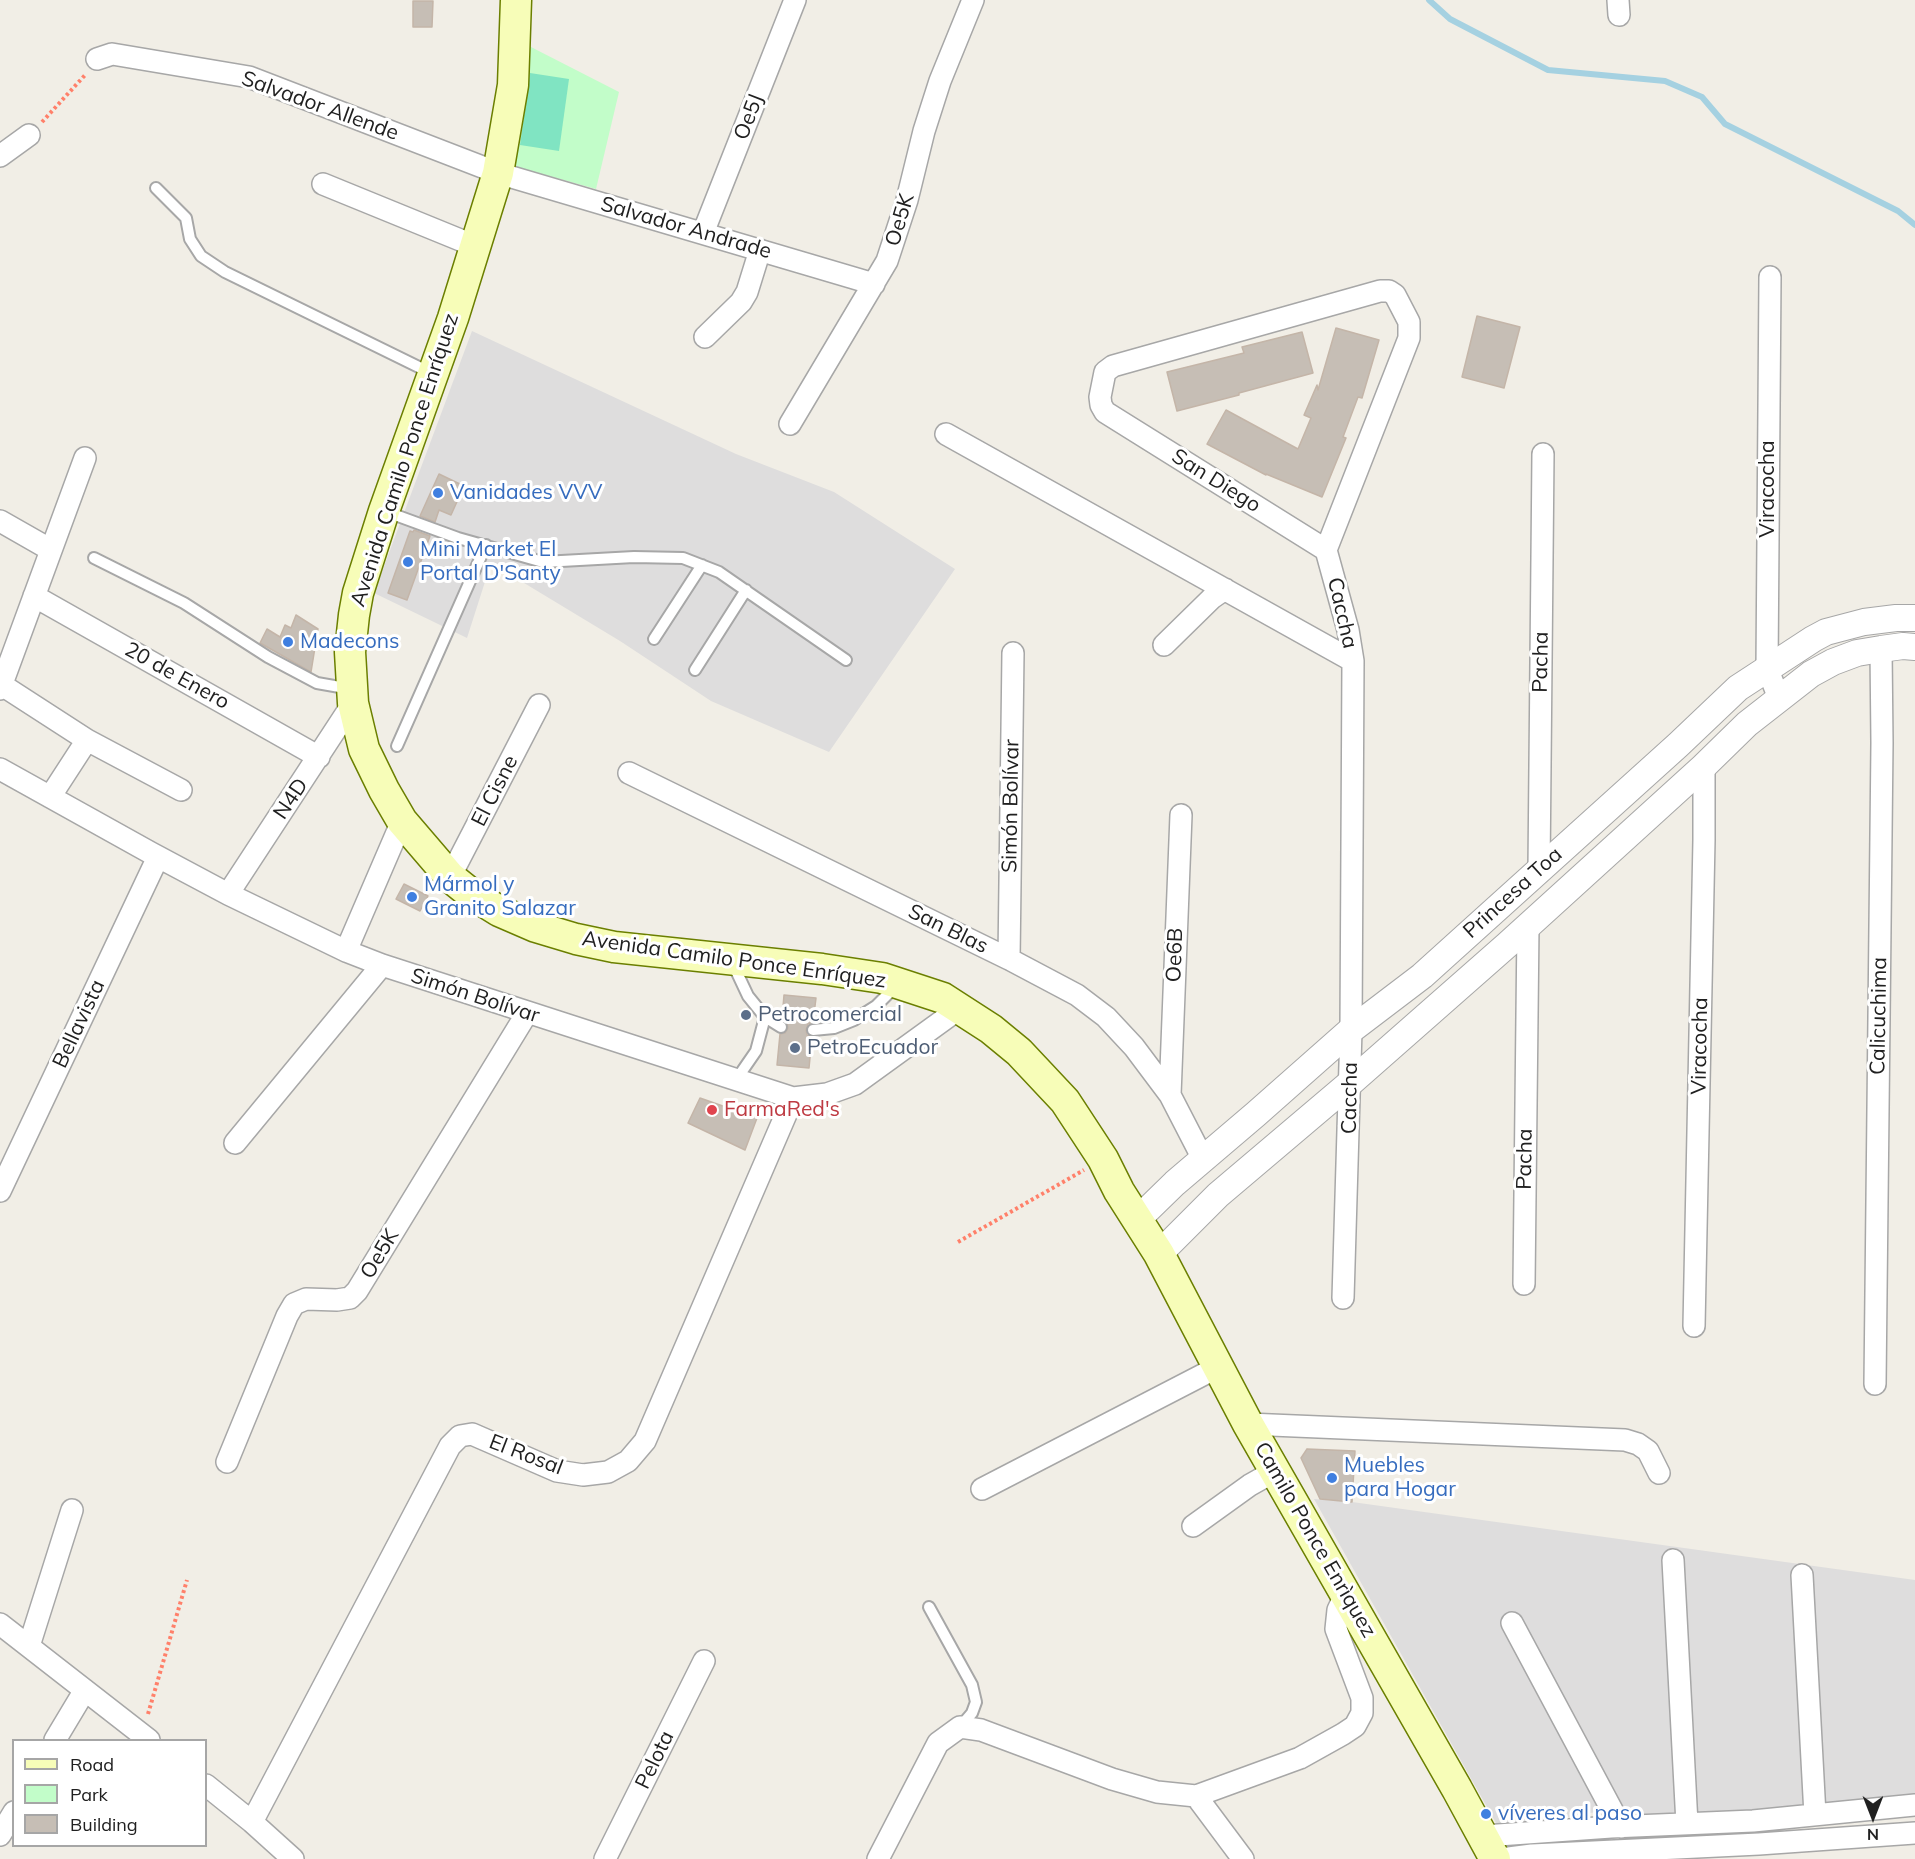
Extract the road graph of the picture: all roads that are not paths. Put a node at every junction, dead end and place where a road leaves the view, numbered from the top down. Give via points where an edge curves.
1 (516, 0) edge
2 (795, 0) edge
3 (973, 0) edge
4 (97, 59) road end
5 (29, 135) road end
6 (0, 156) edge
7 (498, 173) junction
8 (322, 184) dead end
9 (156, 188) dead end
10 (703, 233) junction
11 (475, 246) junction
12 (760, 250) junction
13 (1770, 277) dead end
14 (874, 284) junction
15 (705, 337) dead end
16 (432, 374) junction
17 (1105, 412) joint
18 (790, 424) dead end
19 (946, 434) dead end
20 (1543, 454) dead end
21 (85, 458) dead end
22 (384, 511) junction
23 (0, 521) edge
24 (486, 545) junction
25 (51, 550) junction
26 (1326, 550) junction
27 (94, 558) dead end
28 (702, 565) junction
29 (1225, 589) junction
30 (746, 590) junction
31 (34, 596) junction
32 (1915, 618) edge
33 (654, 639) dead end
34 (1164, 645) dead end
35 (1915, 647) edge
36 (1881, 649) junction
37 (1013, 653) dead end
38 (846, 660) dead end
39 (1353, 661) junction
40 (1767, 668) junction
41 (695, 670) dead end
42 (1, 687) edge
43 (352, 696) junction
44 (1779, 698) junction
45 (539, 705) dead end
46 (87, 740) junction
47 (397, 746) dead end
48 (319, 757) junction
49 (1704, 766) junction
50 (0, 769) edge
51 (629, 772) dead end
52 (181, 790) dead end
53 (50, 797) junction
54 (1181, 815) dead end
55 (402, 821) junction
56 (158, 857) junction
57 (1539, 869) junction
58 (450, 877) junction
59 (228, 894) junction
60 (1528, 926) junction
61 (346, 951) junction
62 (731, 959) junction
63 (1009, 959) junction
64 (382, 965) junction
65 (898, 983) junction
66 (960, 1008) junction
67 (527, 1013) junction
68 (765, 1017) junction
69 (781, 1027) dead end
70 (813, 1030) dead end
71 (1351, 1030) junction
72 (736, 1080) junction
73 (1349, 1084) junction
74 (1170, 1095) junction
75 (793, 1098) junction
76 (235, 1143) dead end
77 (1203, 1160) junction
78 (0, 1191) edge
79 (1137, 1220) junction
80 (1159, 1254) junction
81 (1524, 1284) dead end
82 (1344, 1298) dead end
83 (1694, 1326) dead end
84 (1218, 1367) junction
85 (1875, 1384) dead end
86 (1248, 1424) junction
87 (227, 1462) dead end
88 (1275, 1471) junction
89 (1659, 1473) dead end
90 (982, 1489) dead end
91 (72, 1510) dead end
92 (1192, 1526) dead end
93 (1673, 1560) dead end
94 (1802, 1575) dead end
95 (1346, 1593) junction
96 (929, 1607) dead end
97 (1512, 1623) dead end
98 (0, 1624) edge
99 (29, 1646) junction
100 (704, 1661) dead end
101 (85, 1690) junction
102 (960, 1727) junction
103 (146, 1738) edge
104 (56, 1739) edge
105 (207, 1786) edge
106 (1196, 1796) junction
107 (1915, 1805) edge
108 (12, 1815) edge
109 (1815, 1815) junction
110 (252, 1822) junction
111 (1687, 1824) junction
112 (1621, 1827) junction
113 (1915, 1833) edge
114 (0, 1835) edge
115 (1493, 1851) edge
116 (293, 1859) edge
117 (605, 1859) edge
118 (878, 1859) edge
119 (1243, 1859) edge

1 - 7 main road, Avenida Camilo Ponce Enríquez via 513,85
2 - 10 street, Oe5J
3 - 14 street, Oe5K via 940,81 892,248
4 - 7 street, Salvador Allende via 112,54 249,77
5 - 6 street
7 - 10 street, Salvador Andrade
7 - 11 main road, Avenida Camilo Ponce Enríquez
8 - 11 street
9 - 16 lane via 186,218 190,239 201,256 225,272
10 - 12 street, Salvador Andrade
11 - 16 main road, Avenida Camilo Ponce Enríquez
12 - 14 street, Salvador Andrade
12 - 15 street via 741,302
13 - 40 street, Viracocha
14 - 18 street, Oe5K
16 - 22 main road, Avenida Camilo Ponce Enríquez
17 - 26 street, San Diego
17 - 26 street, Caccha via 1100,397 1102,380 1113,366 1389,291 1409,322 1409,338
19 - 29 street
20 - 57 street, Pacha
21 - 25 street
22 - 24 lane
22 - 43 main road, Avenida Camilo Ponce Enríquez via 354,615 350,652
23 - 25 street
24 - 28 lane via 543,562 634,557 683,558
24 - 47 lane
25 - 31 street
26 - 39 street, Caccha
27 - 43 lane via 184,603 268,657
28 - 30 lane
28 - 33 lane
29 - 34 street
29 - 39 street
30 - 38 lane
30 - 41 lane
31 - 42 street
31 - 48 street, 20 de Enero
32 - 40 street, Princesa Toa via 1864,622 1826,632
35 - 36 street, Princesa Toa
36 - 44 street, Princesa Toa via 1833,662
36 - 85 street, Calicuchima
37 - 63 street, Simón Bolívar
39 - 71 street, Caccha
40 - 44 street, Viracocha
40 - 57 street, Princesa Toa via 1738,688
42 - 46 street
43 - 48 street, N4D
43 - 55 main road, Avenida Camilo Ponce Enríquez via 364,749
44 - 49 street, Princesa Toa
45 - 58 street, El Cisne
46 - 52 street
46 - 53 street
48 - 59 street, N4D
49 - 60 street, Princesa Toa
49 - 83 street, Viracocha
50 - 53 street, Simón Bolívar
51 - 63 street, San Blas
53 - 56 street, Simón Bolívar
54 - 74 street, Oe6B
55 - 58 main road, Avenida Camilo Ponce Enríquez
55 - 61 street
56 - 59 street, Simón Bolívar
56 - 78 street, Bellavista
57 - 71 street, Princesa Toa via 1422,976
58 - 62 main road, Avenida Camilo Ponce Enríquez via 499,911 576,939 624,949
59 - 61 street, Simón Bolívar
60 - 73 street, Princesa Toa
60 - 81 street, Pacha
61 - 64 street, Simón Bolívar
62 - 65 main road, Avenida Camilo Ponce Enríquez via 822,969
62 - 68 lane via 748,996
63 - 74 street, San Blas via 1077,995 1106,1017
64 - 67 street, Simón Bolívar
64 - 76 street
65 - 66 main road, Avenida Camilo Ponce Enríquez
65 - 70 lane via 876,1006 854,1020 834,1028
66 - 75 street, Simón Bolívar via 855,1084 827,1094
66 - 79 main road, Avenida Camilo Ponce Enríquez via 1018,1052 1065,1101
67 - 72 street, Simón Bolívar
67 - 87 street, Oe5K via 357,1291 350,1298 306,1299 294,1304
68 - 69 lane
68 - 72 lane via 756,1051
71 - 73 street, Caccha
71 - 77 street, Princesa Toa
72 - 75 street, Simón Bolívar
73 - 80 street, Princesa Toa via 1218,1195
73 - 82 street, Caccha
74 - 77 street, San Blas
75 - 110 street, El Rosal via 645,1441 628,1461 608,1472 583,1475 557,1471 472,1434 460,1436 450,1446
77 - 79 street, Princesa Toa
79 - 80 main road, Camilo Ponce Enrìquez
80 - 84 main road, Camilo Ponce Enrìquez
84 - 86 main road, Camilo Ponce Enrìquez
84 - 90 street
86 - 88 main road, Camilo Ponce Enrìquez
86 - 89 street via 1625,1440 1648,1451
88 - 92 street
88 - 95 main road, Camilo Ponce Enrìquez
91 - 99 street
93 - 111 street
94 - 109 street
95 - 106 street via 1338,1610 1336,1629 1362,1698 1362,1713 1355,1726 1300,1758
95 - 115 main road, Camilo Ponce Enrìquez
96 - 102 lane via 972,1685 976,1702
97 - 112 street
98 - 99 street
99 - 101 street
100 - 117 street, Pelota
101 - 103 street
101 - 104 street
102 - 106 street via 981,1730 1112,1779 1157,1792
102 - 118 street via 938,1743
105 - 110 street
106 - 119 street
107 - 109 street
108 - 114 street
109 - 111 street
110 - 116 street
111 - 112 street
112 - 115 street
113 - 115 street via 1532,1855

